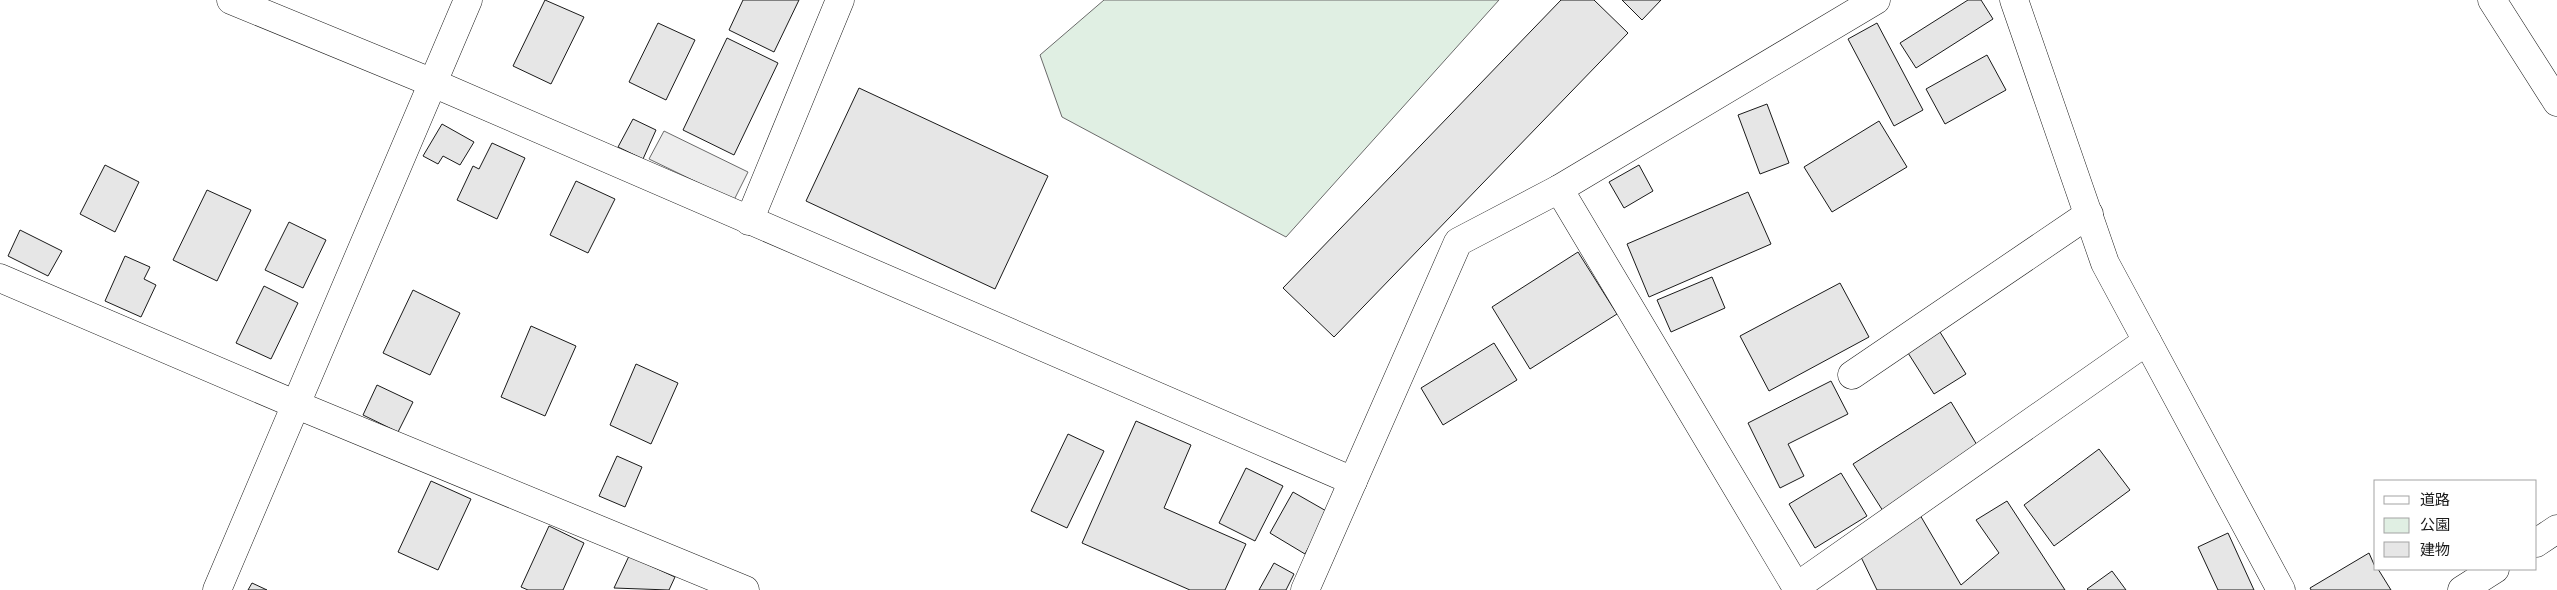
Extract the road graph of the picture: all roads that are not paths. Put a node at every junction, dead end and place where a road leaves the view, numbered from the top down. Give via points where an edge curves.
1 (231, 0) edge
2 (468, 0) edge
3 (840, 0) edge
4 (1876, 0) edge
5 (2014, 0) edge
6 (2492, 0) edge
7 (433, 83) junction
8 (2557, 102) edge
9 (1559, 189) junction
10 (2089, 214) junction
11 (748, 221) junction
12 (0, 278) edge
13 (2147, 341) junction
14 (1852, 375) dead end
15 (297, 405) junction
16 (1353, 481) junction
17 (2557, 529) edge
18 (2537, 542) edge
19 (2493, 570) edge
20 (1797, 588) edge
21 (217, 590) edge
22 (745, 590) edge
23 (1305, 590) edge
24 (2281, 590) edge
25 (2462, 590) edge

1 - 7 street
2 - 7 street
3 - 11 street
4 - 9 street
5 - 10 street
6 - 8 street
7 - 11 street
7 - 15 street
9 - 16 street via 1458,242
9 - 20 street
10 - 13 street via 2106,263
10 - 14 street
11 - 16 street
12 - 15 street
13 - 20 street
13 - 24 street
15 - 21 street
15 - 22 street
16 - 23 street
17 - 18 street
19 - 25 street

